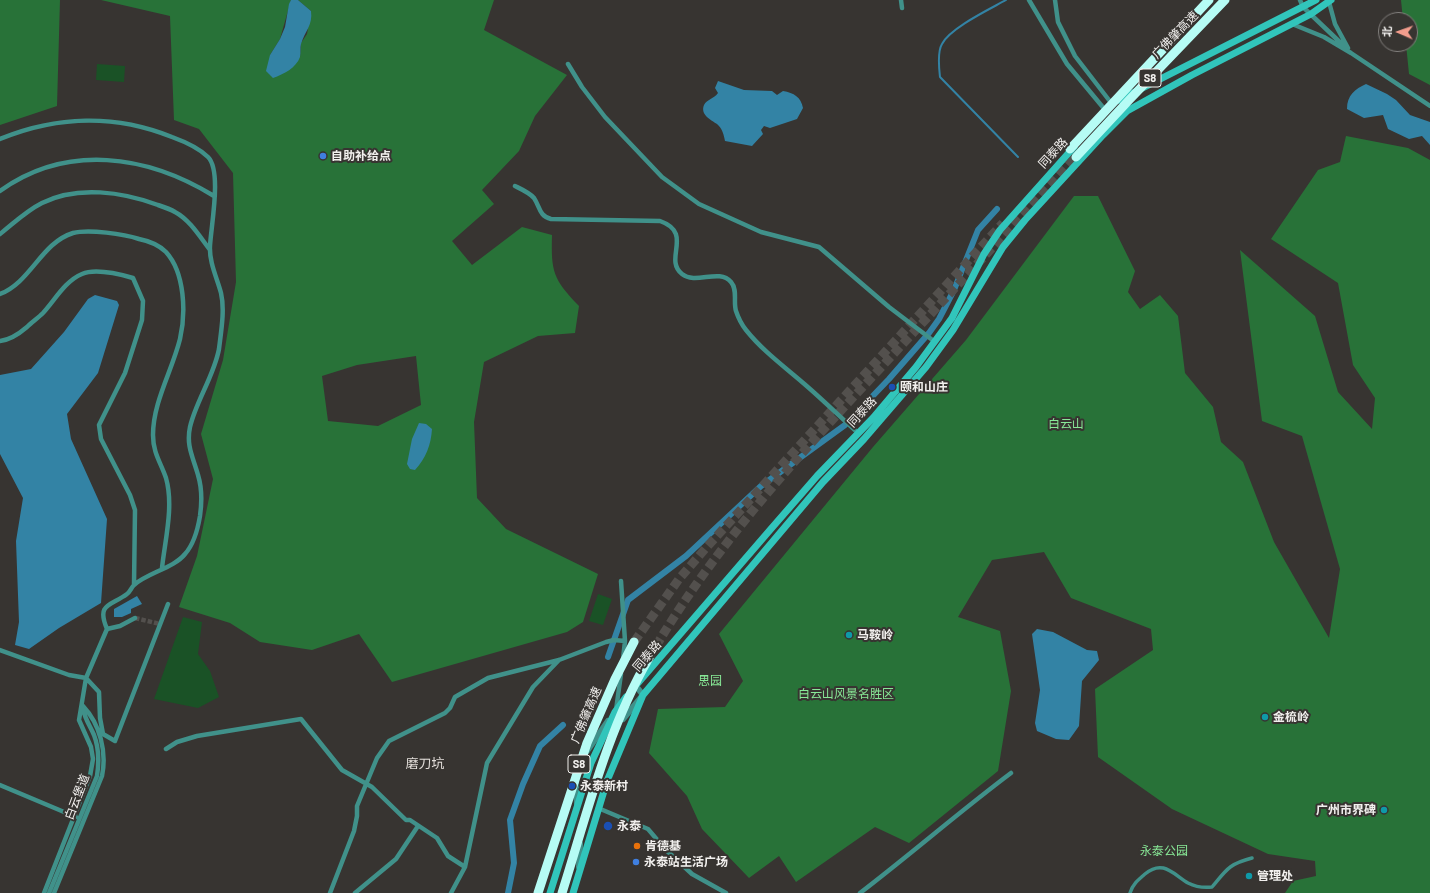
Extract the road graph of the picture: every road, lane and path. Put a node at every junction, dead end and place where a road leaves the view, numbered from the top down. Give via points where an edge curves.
1 (901, 0) edge
2 (1028, 0) edge
3 (1056, 0) edge
4 (1209, 0) edge
5 (1225, 0) edge
6 (1316, 0) edge
7 (1330, 1) edge
8 (1301, 3) edge
9 (902, 8) dead end
10 (1311, 14) junction
11 (1292, 24) junction
12 (1351, 53) junction
13 (568, 64) dead end
14 (1113, 105) junction
15 (1430, 106) edge
16 (1107, 112) junction
17 (0, 139) edge
18 (1070, 149) tunnel mouth
19 (1076, 158) tunnel mouth
20 (515, 186) dead end
21 (0, 191) edge
22 (214, 196) junction
23 (0, 234) edge
24 (210, 250) junction
25 (0, 294) edge
26 (0, 341) edge
27 (935, 342) junction
28 (858, 433) junction
29 (162, 568) junction
30 (621, 580) dead end
31 (134, 585) junction
32 (168, 604) dead end
33 (135, 618) tunnel mouth
34 (107, 629) junction
35 (624, 641) junction
36 (634, 642) tunnel mouth
37 (0, 650) edge
38 (649, 658) tunnel mouth
39 (559, 660) junction
40 (86, 678) junction
41 (636, 686) junction
42 (643, 695) junction
43 (82, 706) junction
44 (615, 712) junction
45 (633, 722) junction
46 (166, 749) dead end
47 (1011, 773) dead end
48 (367, 784) junction
49 (0, 785) edge
50 (598, 808) junction
51 (74, 816) junction
52 (84, 820) junction
53 (418, 826) junction
54 (1252, 858) dead end
55 (465, 867) junction
56 (579, 873) junction
57 (44, 893) edge
58 (49, 893) edge
59 (54, 893) edge
60 (330, 893) edge
61 (355, 893) edge
62 (451, 893) edge
63 (538, 893) edge
64 (550, 893) edge
65 (562, 893) edge
66 (574, 893) edge
67 (726, 893) edge
68 (860, 893) edge
69 (1130, 893) edge

1 - 9 street
2 - 16 street via 1067,64
3 - 14 street via 1058,22 1075,56
4 - 18 highway, 广佛肇高速 / S8
5 - 19 highway, 广佛肇高速 / S8
6 - 8 main road, 同泰路
7 - 10 main road, 同泰路
7 - 12 street via 1335,24
8 - 10 street
8 - 14 main road, 同泰路 via 1129,94
10 - 11 main road, 同泰路
10 - 12 street
11 - 12 street
11 - 42 main road, 同泰路 via 1146,100 1127,111 1112,126 1008,240 953,330 926,367 823,482
12 - 15 street
13 - 27 street via 605,117 662,177 699,204 761,232 819,247 889,307
14 - 16 main road, 同泰路
16 - 27 main road, 同泰路 via 1002,227 952,318
17 - 22 street via 24,129 88,119 128,123 156,130 185,142 208,156 213,165
20 - 28 street via 533,198 545,218 660,221 669,224 677,239 678,271 694,278 722,276 731,282 735,293 736,310 744,329 764,351
21 - 22 street via 47,166 71,160 100,159 164,171
22 - 24 street
23 - 24 street via 43,203 61,197 89,193 115,194 175,212 192,226
24 - 29 street via 214,275 221,295 222,322 218,352 190,428 189,450 202,496 200,517 193,543 185,555
25 - 29 street via 19,282 47,249 58,240 74,233 134,237 152,242 166,252 175,268 182,291 180,339 158,404 153,435 156,456 166,478 168,494
26 - 31 street via 5,341 22,331 43,313 70,282 82,274 96,271 125,276 133,278 139,288 144,301 142,320 125,373 99,424 101,439 135,510
27 - 28 main road, 同泰路
28 - 41 main road, 同泰路 via 770,530
29 - 31 street
30 - 35 street
31 - 34 street via 129,594 105,608 103,619
32 - 40 street via 115,740 103,734 99,692
33 - 34 street
34 - 40 street
35 - 39 street via 606,642
35 - 44 street
36 - 63 highway, 广佛肇高速 / S8 via 587,743
37 - 40 street via 69,675
38 - 65 highway, S8 via 629,694 610,742
39 - 48 street via 488,678 456,697 445,713 390,741 377,758
39 - 55 street via 533,687 487,763
40 - 43 street
41 - 42 street
41 - 44 main road, 同泰路
42 - 45 main road, 同泰路
42 - 56 street via 621,721 604,759 581,835
43 - 51 street via 79,720 91,747 93,759 90,776
43 - 52 street via 90,714 101,739 104,765
43 - 58 street, 白云堡道 via 97,746 97,776
44 - 45 main road via 628,714
44 - 64 main road, 同泰路 via 593,757
45 - 50 main road, 同泰路 via 612,766
46 - 48 street via 177,742 197,736 301,719 342,770
47 - 68 street via 965,807
48 - 53 street via 406,820
48 - 60 street via 357,806 358,816 354,831
49 - 51 street
50 - 56 main road, 同泰路
50 - 67 street via 648,829 692,874
51 - 52 street
51 - 57 street
52 - 59 street
53 - 55 street via 437,838 448,856
53 - 61 street via 396,859
54 - 69 street via 1236,862 1212,887 1202,888 1188,883 1163,867 1151,869 1135,883
55 - 62 street
56 - 66 main road, 同泰路

